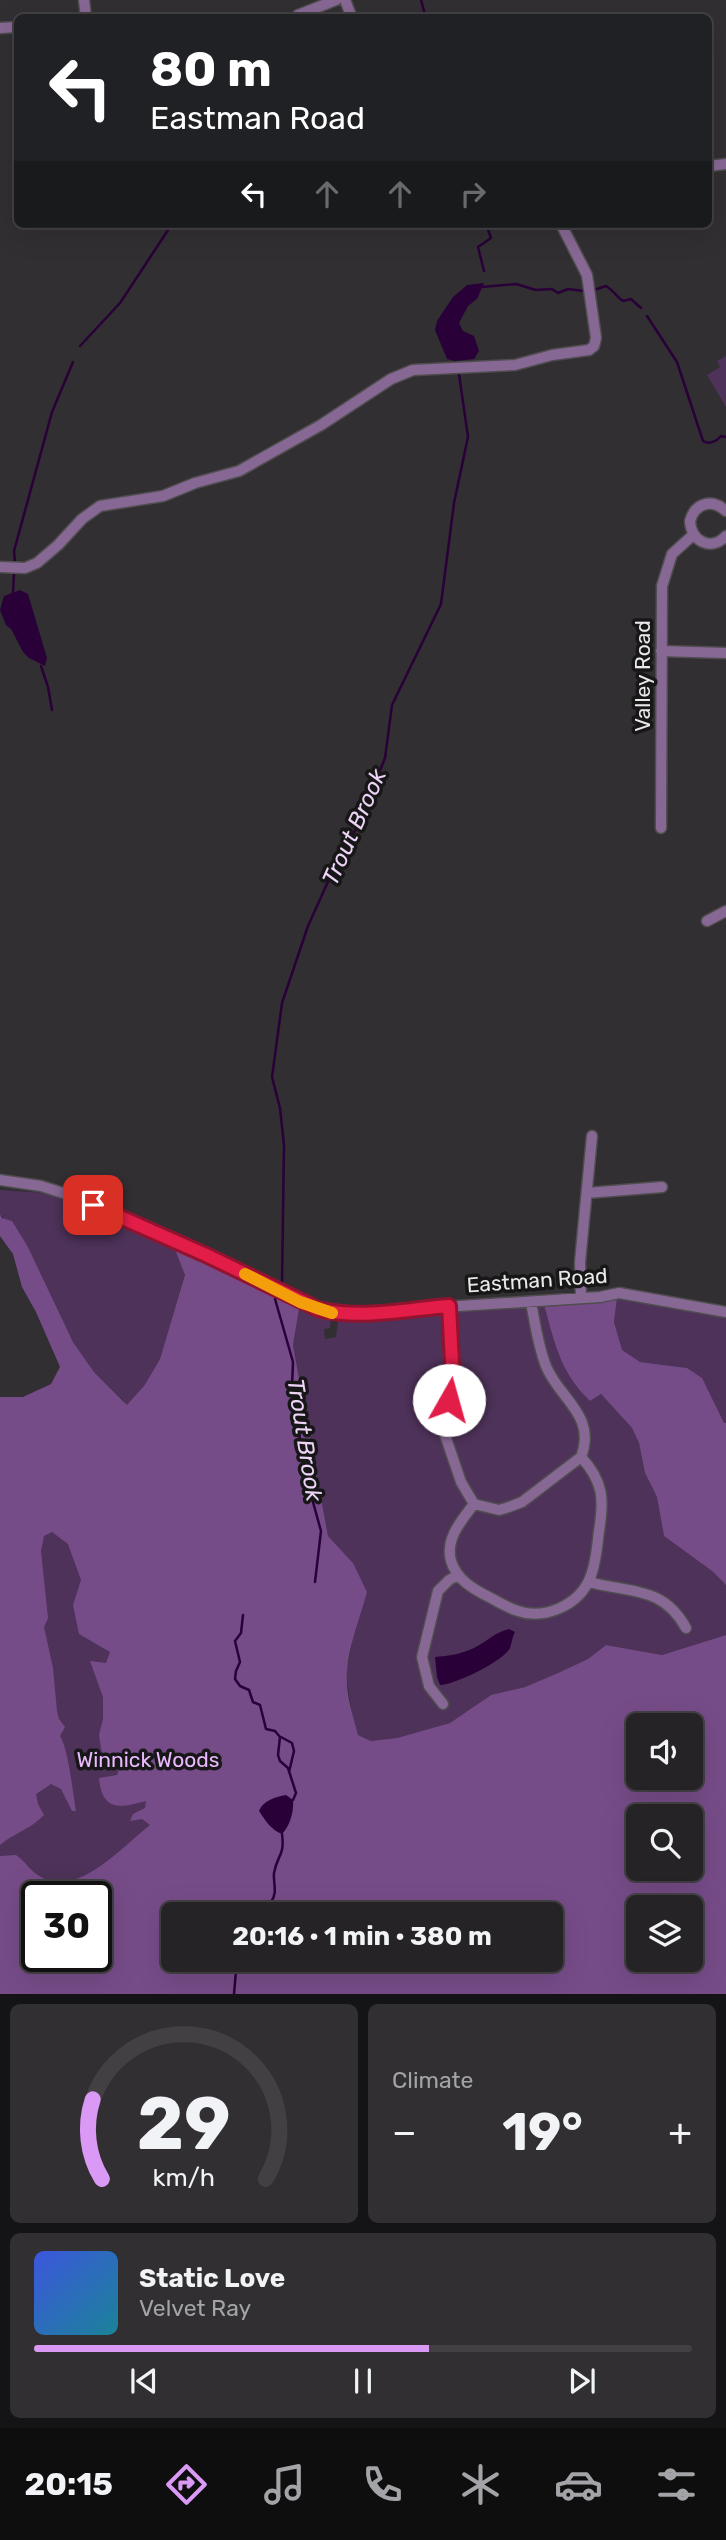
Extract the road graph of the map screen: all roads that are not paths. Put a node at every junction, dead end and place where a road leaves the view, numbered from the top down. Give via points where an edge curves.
1 (336, 0) edge
2 (301, 14) edge
3 (563, 228) edge
4 (726, 510) edge
5 (693, 535) junction
6 (726, 536) edge
7 (0, 567) edge
8 (661, 650) junction
9 (726, 653) edge
10 (661, 828) dead end
11 (726, 911) edge
12 (707, 922) dead end
13 (592, 1136) dead end
14 (0, 1181) edge
15 (662, 1187) dead end
16 (587, 1193) junction
17 (581, 1298) junction
18 (531, 1302) junction
19 (449, 1306) junction
20 (726, 1312) edge
21 (581, 1457) junction
22 (474, 1504) junction
23 (458, 1575) junction
24 (589, 1582) junction
25 (686, 1628) dead end
26 (443, 1704) dead end

1 - 2 street
3 - 7 street via 590,288 596,338 589,350 515,365 413,370 239,471 163,496 100,506 37,563 25,568
4 - 5 street, Valley Road via 709,503 696,508 690,521
5 - 6 street via 708,544
5 - 8 street, Valley Road via 668,561 662,586
8 - 9 street
8 - 10 street, Valley Road
11 - 12 street
13 - 16 street
14 - 19 street, Eastman Road via 66,1194 335,1314
15 - 16 street
16 - 17 street
17 - 18 street, Eastman Road
17 - 20 street, Eastman Road via 618,1293
18 - 19 street, Eastman Road
18 - 21 street via 546,1366 585,1430
19 - 22 street via 453,1381 445,1435
21 - 22 street via 522,1502 499,1510
21 - 24 street via 600,1485 603,1504
22 - 23 street via 450,1542
23 - 24 street via 475,1590 531,1613 566,1605
23 - 26 street via 438,1591 422,1657 429,1686
24 - 25 street via 664,1600

